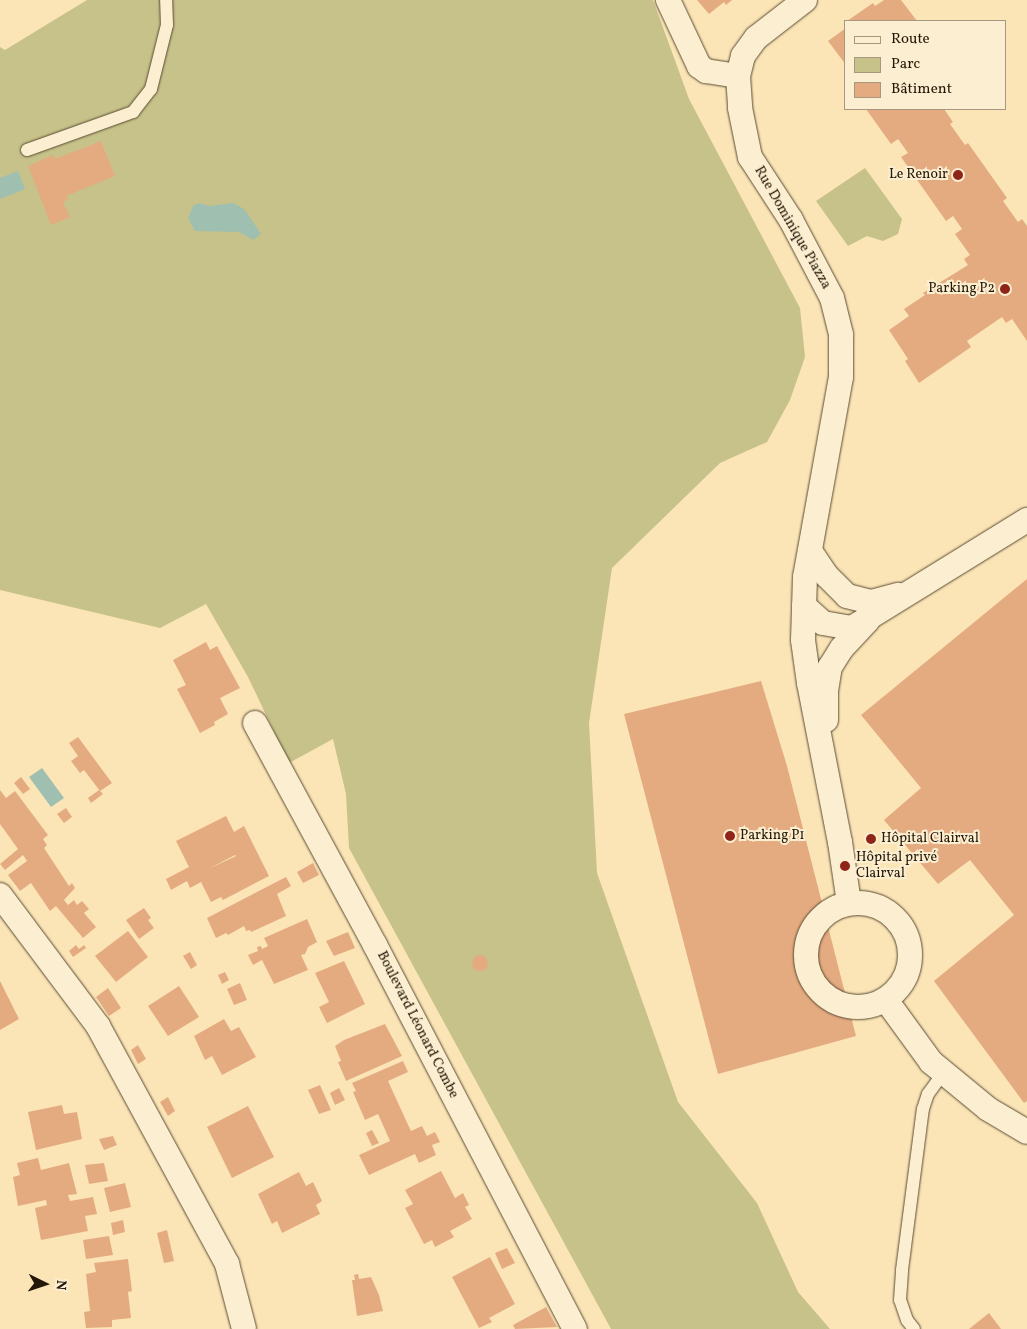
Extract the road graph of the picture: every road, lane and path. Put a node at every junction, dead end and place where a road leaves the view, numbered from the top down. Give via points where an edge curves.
1 (166, 0) edge
2 (668, 0) edge
3 (795, 3) edge
4 (738, 76) junction
5 (27, 150) dead end
6 (1027, 520) edge
7 (810, 551) junction
8 (910, 591) junction
9 (804, 606) junction
10 (873, 616) junction
11 (256, 723) dead end
12 (824, 761) junction
13 (0, 895) edge
14 (849, 903) junction
15 (886, 1000) junction
16 (937, 1068) junction
17 (1027, 1132) edge
18 (244, 1329) edge
19 (575, 1329) edge
20 (914, 1329) edge

1 - 5 lane via 166,25 150,89 134,112
2 - 4 street via 699,66 706,71
3 - 4 street via 756,38 743,56
4 - 7 street, Rue Dominique Piazza via 740,108 750,157 791,220 832,298 841,335 841,377
6 - 8 street
7 - 8 street via 827,576 847,596 871,602
7 - 9 street, Rue Dominique Piazza
8 - 10 street
9 - 10 street via 823,623 836,627 852,628
9 - 12 street, Rue Dominique Piazza via 803,640
10 - 12 street via 842,648 830,667
11 - 19 street, Boulevard Léonard Combe
12 - 14 street
13 - 18 street via 98,1026 227,1264
14 - 15 street via 871,904 892,914 902,927 910,947 909,970 901,987
14 - 15 street via 824,914 810,932 805,957 809,975 818,991 830,1002 849,1008 870,1007
15 - 16 street
16 - 17 street via 988,1109
16 - 20 lane via 923,1110 902,1270 900,1300

